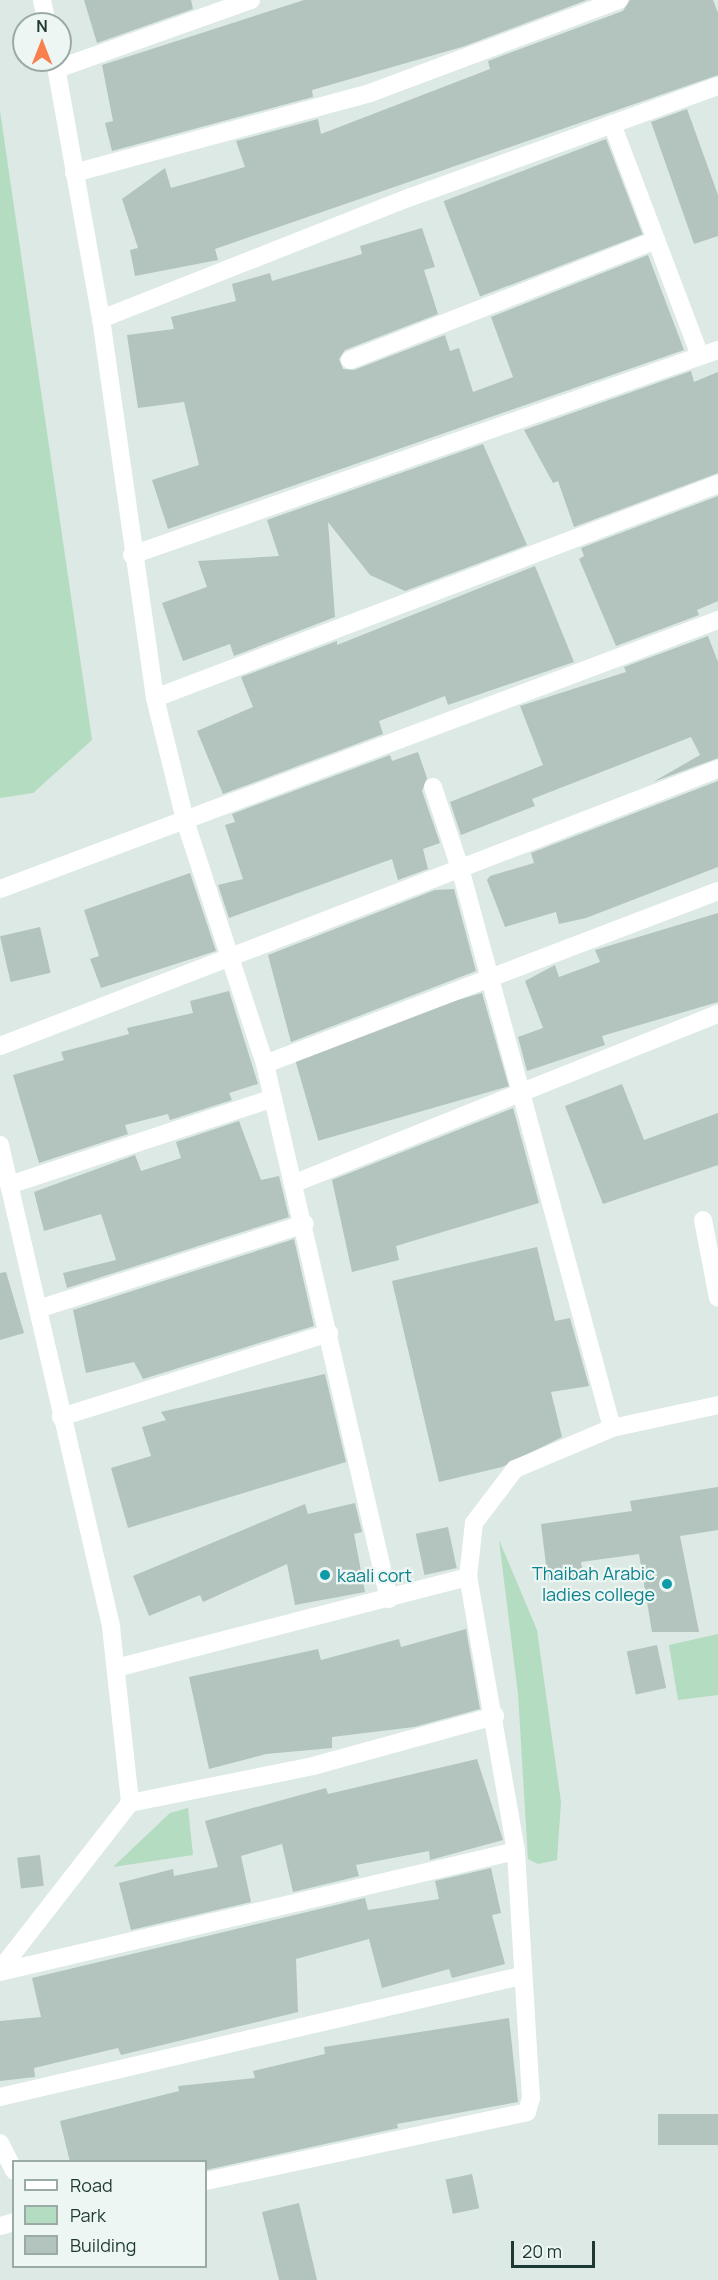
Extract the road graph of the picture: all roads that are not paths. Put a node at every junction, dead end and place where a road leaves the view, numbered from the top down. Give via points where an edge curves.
1 (252, 0) edge
2 (619, 0) edge
3 (72, 60) edge
4 (57, 72) edge
5 (718, 86) edge
6 (612, 124) junction
7 (74, 173) junction
8 (656, 240) junction
9 (101, 319) junction
10 (718, 350) edge
11 (700, 356) junction
12 (350, 360) dead end
13 (718, 484) edge
14 (132, 555) junction
15 (718, 620) edge
16 (154, 698) junction
17 (718, 769) edge
18 (433, 787) dead end
19 (184, 820) junction
20 (460, 868) junction
21 (0, 889) edge
22 (718, 891) edge
23 (232, 955) junction
24 (489, 978) junction
25 (718, 1014) edge
26 (0, 1046) edge
27 (265, 1064) junction
28 (519, 1092) junction
29 (273, 1098) junction
30 (0, 1145) edge
31 (295, 1183) junction
32 (9, 1185) junction
33 (703, 1220) dead end
34 (305, 1224) junction
35 (718, 1298) edge
36 (38, 1309) junction
37 (329, 1333) junction
38 (718, 1405) edge
39 (61, 1417) junction
40 (612, 1428) junction
41 (468, 1577) junction
42 (389, 1599) junction
43 (116, 1668) junction
44 (495, 1716) junction
45 (130, 1803) junction
46 (516, 1851) junction
47 (0, 1971) edge
48 (521, 1976) junction
49 (0, 2097) edge
50 (0, 2143) edge
51 (12, 2167) edge
52 (207, 2181) edge

1 - 3 street
2 - 7 street via 370,93
4 - 7 street
5 - 6 street
6 - 8 street
6 - 9 street
7 - 9 street
8 - 11 street
8 - 12 street
9 - 14 street
10 - 11 street
11 - 14 street
13 - 16 street
14 - 16 street
15 - 19 street
16 - 19 street
17 - 20 street
18 - 20 street
19 - 21 street
19 - 23 street
20 - 23 street
20 - 24 street
22 - 24 street
23 - 26 street
23 - 27 street
24 - 27 street
24 - 28 street
25 - 28 street
27 - 29 street
28 - 31 street
28 - 40 street
29 - 31 street
29 - 32 street
30 - 32 street
31 - 34 street
32 - 36 street
33 - 35 street
34 - 36 street
34 - 37 street
36 - 39 street
37 - 39 street
37 - 42 street
38 - 40 street
39 - 43 street
40 - 41 street via 515,1469 474,1523
41 - 42 street
41 - 44 street
42 - 43 street
43 - 45 street
44 - 45 street via 313,1766
44 - 46 street
45 - 47 street
46 - 47 street
46 - 48 street
48 - 49 street
48 - 52 street via 531,2098 527,2112
50 - 51 street

